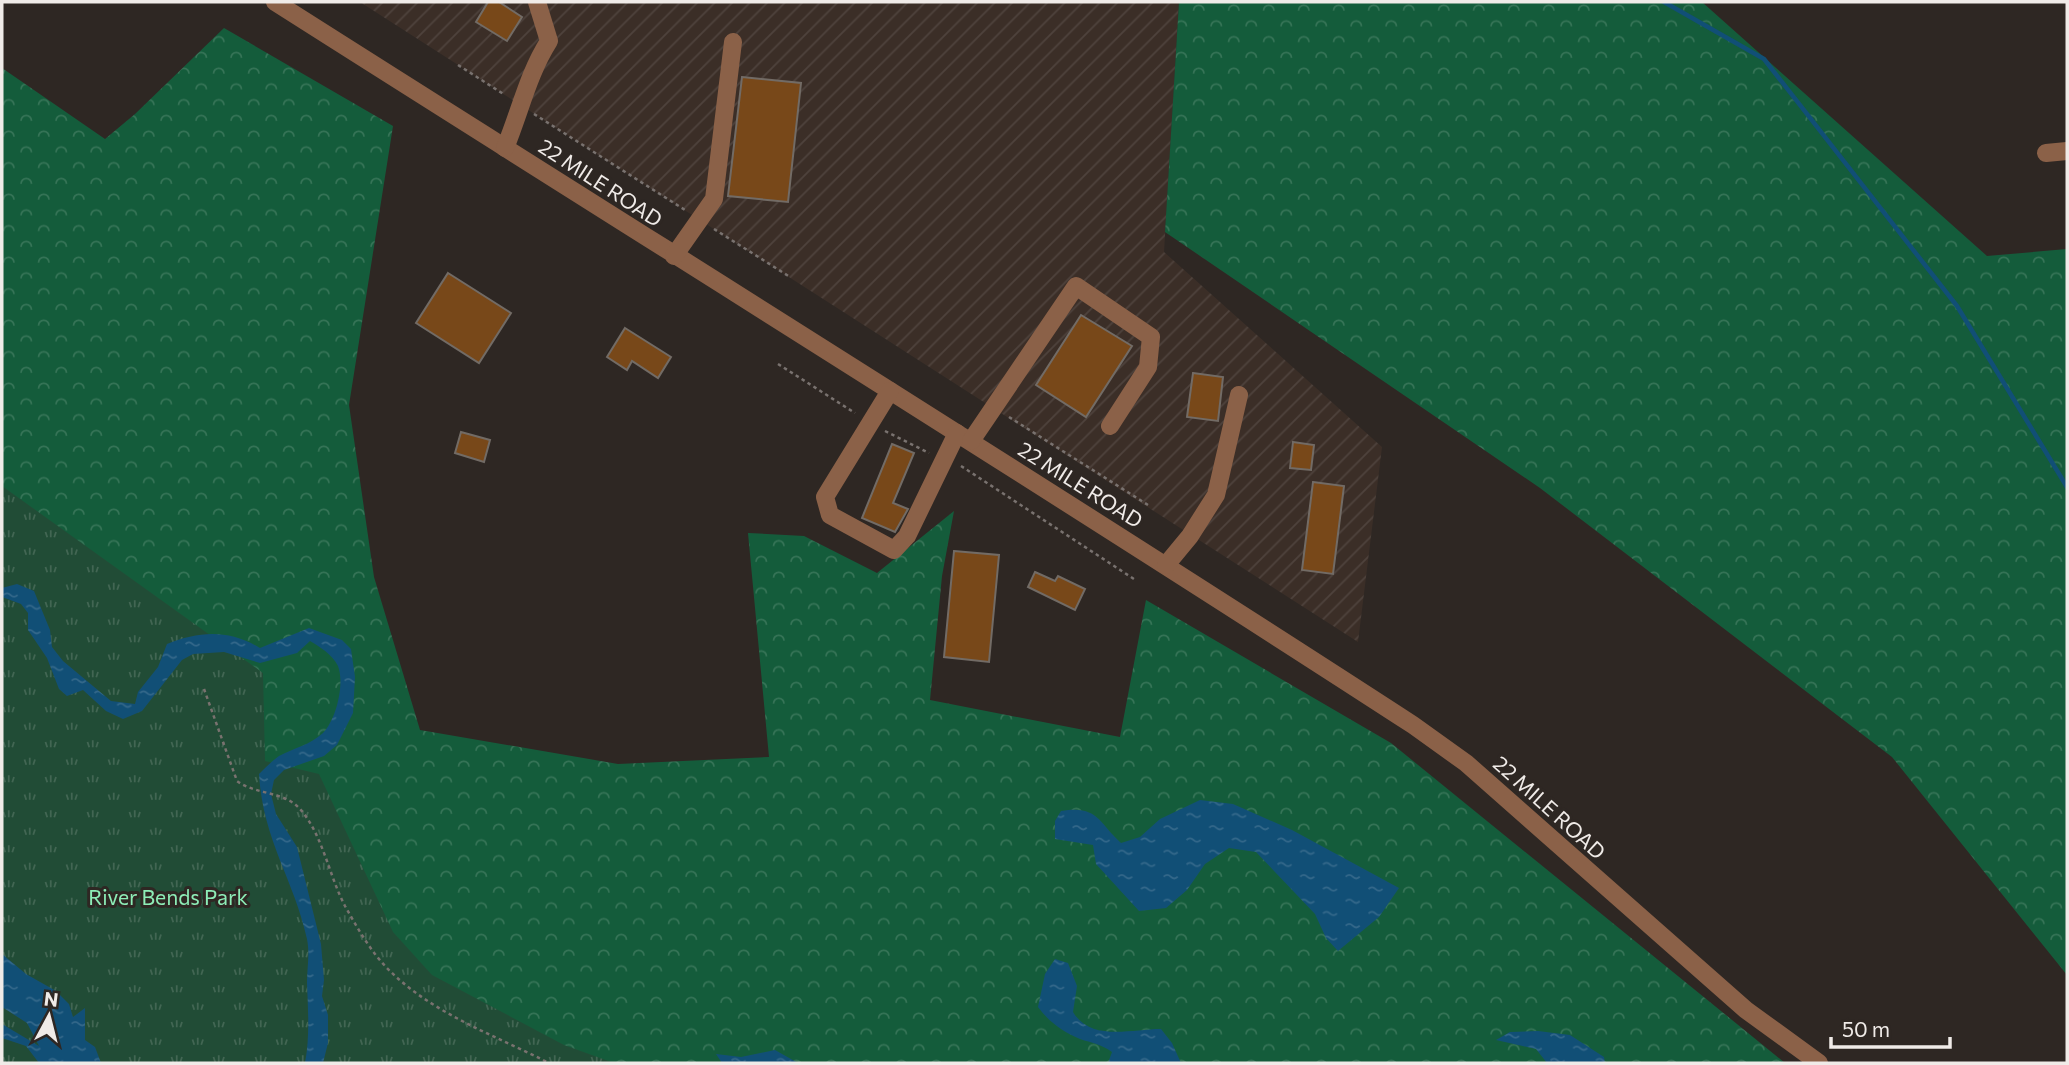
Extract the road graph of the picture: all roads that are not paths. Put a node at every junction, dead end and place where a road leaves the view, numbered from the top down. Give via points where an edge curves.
1 (275, 2) edge
2 (537, 2) edge
3 (733, 42) dead end
4 (505, 148) junction
5 (2067, 151) edge
6 (2046, 153) dead end
7 (674, 256) junction
8 (890, 391) junction
9 (1239, 395) dead end
10 (1110, 426) dead end
11 (964, 437) junction
12 (1166, 565) junction
13 (1819, 1063) edge

1 - 4 street, 22 MILE ROAD
2 - 4 street via 548,41 533,67 523,107
3 - 7 street via 714,199
4 - 7 street, 22 MILE ROAD
5 - 6 street
7 - 8 street, 22 MILE ROAD
8 - 11 street, 22 MILE ROAD
8 - 11 street via 825,497 830,515 894,550 907,536
9 - 12 street via 1216,495
10 - 11 street via 1148,367 1151,337 1076,286 995,408
11 - 12 street, 22 MILE ROAD
12 - 13 street, 22 MILE ROAD via 1466,763 1746,1010

